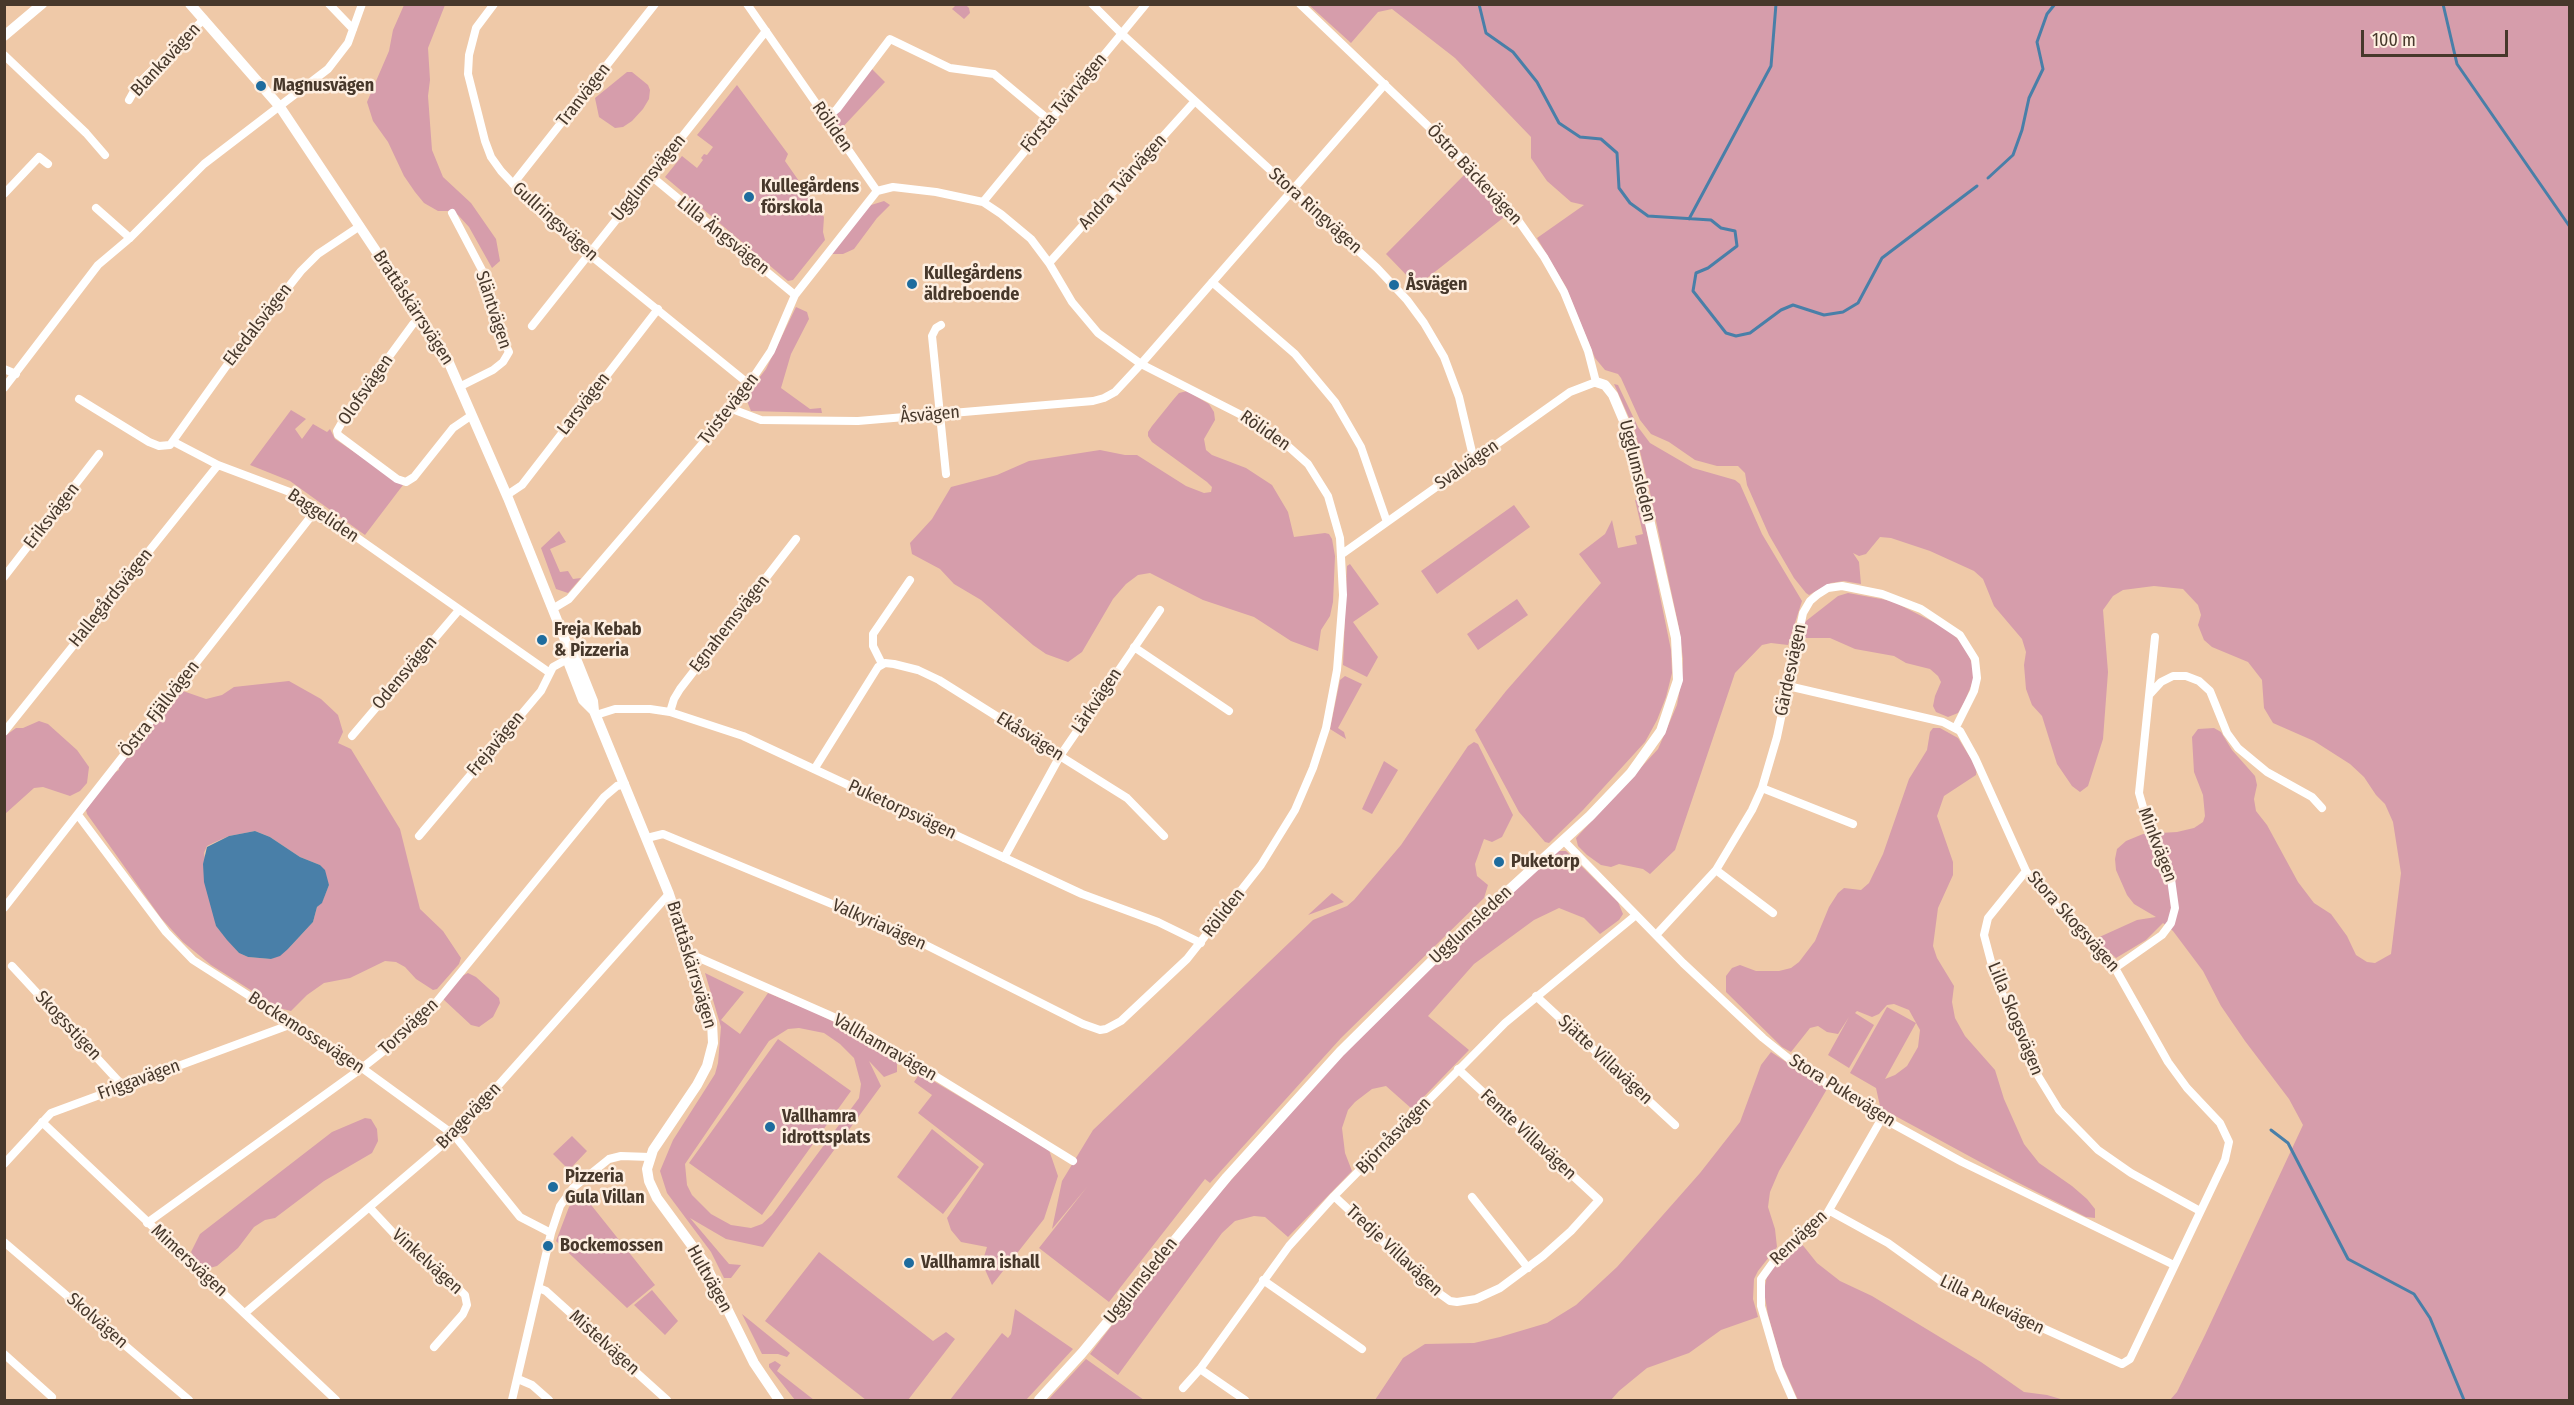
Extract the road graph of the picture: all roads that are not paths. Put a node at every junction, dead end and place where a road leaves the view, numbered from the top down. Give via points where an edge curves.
1 (42, 4) edge
2 (190, 4) edge
3 (329, 4) edge
4 (362, 4) edge
5 (494, 4) edge
6 (655, 4) edge
7 (747, 4) edge
8 (1092, 4) edge
9 (1146, 4) edge
10 (1300, 4) edge
11 (204, 19) junction
12 (353, 29) junction
13 (766, 31) junction
14 (1122, 34) junction
15 (4, 36) edge
16 (4, 55) edge
17 (1385, 84) junction
18 (129, 100) dead end
19 (1195, 101) junction
20 (280, 107) junction
21 (826, 118) junction
22 (1049, 120) junction
23 (105, 155) dead end
24 (48, 164) dead end
25 (651, 176) junction
26 (513, 184) junction
27 (877, 191) junction
28 (1292, 191) junction
29 (4, 194) edge
30 (983, 202) junction
31 (96, 208) dead end
32 (452, 213) dead end
33 (360, 226) junction
34 (130, 238) junction
35 (589, 253) junction
36 (1049, 262) junction
37 (1212, 282) junction
38 (795, 295) junction
39 (658, 309) junction
40 (422, 318) junction
41 (941, 325) dead end
42 (532, 326) dead end
43 (1141, 364) junction
44 (4, 369) edge
45 (16, 374) junction
46 (1596, 382) junction
47 (750, 385) junction
48 (461, 386) junction
49 (4, 388) edge
50 (80, 399) dead end
51 (732, 409) junction
52 (940, 414) junction
53 (472, 415) junction
54 (174, 442) junction
55 (99, 454) dead end
56 (1476, 460) junction
57 (218, 465) junction
58 (946, 474) dead end
59 (507, 495) junction
60 (316, 510) junction
61 (1388, 522) junction
62 (796, 539) dead end
63 (1342, 555) junction
64 (4, 577) edge
65 (910, 580) dead end
66 (554, 608) junction
67 (459, 609) junction
68 (1161, 610) dead end
69 (2155, 637) dead end
70 (1134, 647) junction
71 (570, 654) junction
72 (882, 664) junction
73 (550, 673) junction
74 (1788, 686) junction
75 (2150, 695) junction
76 (1229, 711) dead end
77 (670, 712) junction
78 (595, 713) junction
79 (1956, 727) junction
80 (4, 732) edge
81 (352, 736) dead end
82 (1060, 756) junction
83 (815, 768) junction
84 (625, 784) junction
85 (1762, 788) junction
86 (2322, 808) dead end
87 (78, 815) junction
88 (1853, 824) dead end
89 (419, 836) dead end
90 (1164, 836) dead end
91 (647, 837) junction
92 (1564, 841) junction
93 (1004, 858) junction
94 (1716, 870) junction
95 (2026, 871) junction
96 (669, 894) junction
97 (4, 908) edge
98 (1773, 913) dead end
99 (1636, 915) junction
100 (1656, 935) junction
101 (1200, 943) junction
102 (688, 953) junction
103 (12, 966) dead end
104 (2115, 968) junction
105 (1536, 996) junction
106 (292, 1024) junction
107 (1106, 1029) joint
108 (362, 1068) junction
109 (1458, 1069) junction
110 (123, 1086) junction
111 (1882, 1118) junction
112 (42, 1122) junction
113 (1675, 1125) dead end
114 (454, 1136) junction
115 (650, 1157) junction
116 (1073, 1161) dead end
117 (4, 1164) edge
118 (1334, 1196) junction
119 (1472, 1197) dead end
120 (1599, 1200) joint
121 (370, 1208) junction
122 (1830, 1211) junction
123 (2200, 1211) junction
124 (147, 1223) junction
125 (551, 1233) junction
126 (4, 1242) edge
127 (2174, 1265) junction
128 (1528, 1268) junction
129 (1263, 1280) junction
130 (539, 1288) junction
131 (245, 1313) junction
132 (434, 1347) dead end
133 (1362, 1349) dead end
134 (4, 1354) edge
135 (2130, 1359) joint
136 (1200, 1369) junction
137 (518, 1379) junction
138 (1183, 1388) dead end
139 (52, 1397) dead end
140 (189, 1401) edge
141 (336, 1401) edge
142 (512, 1401) edge
143 (549, 1401) edge
144 (667, 1401) edge
145 (779, 1401) edge
146 (1040, 1401) edge
147 (1245, 1401) edge
148 (1793, 1401) edge

1 - 15 street
2 - 11 street, Brattåskärrsvägen
3 - 12 street
4 - 12 street
5 - 26 street, Gullringsvägen via 476,28 468,74 491,157
6 - 26 street, Tranvägen
7 - 13 street, Röliden
8 - 14 street, Stora Ringvägen
9 - 14 street, Första Tvärvägen
10 - 17 street, Östra Bäckevägen
11 - 18 street, Blankavägen via 138,84
11 - 20 street, Brattåskärrsvägen
12 - 20 street via 343,51 328,69
13 - 21 street, Röliden
13 - 25 street, Ugglumsvägen
14 - 19 street, Stora Ringvägen
14 - 22 street, Första Tvärvägen
16 - 23 street
17 - 28 street, Åsvägen
17 - 46 street, Östra Bäckevägen via 1493,191 1532,238 1573,311
19 - 28 street, Stora Ringvägen
19 - 36 street, Andra Tvärvägen
20 - 33 street, Brattåskärrsvägen
20 - 34 street via 189,177
21 - 22 street via 891,39 950,68 994,74
21 - 27 street, Röliden
22 - 30 street, Första Tvärvägen
24 - 29 street via 39,156
25 - 35 street, Ugglumsvägen
25 - 38 street, Lilla Ängsvägen
26 - 35 street, Gullringsvägen via 548,220
27 - 30 street, Röliden via 893,187
27 - 38 street, Tvistevägen
28 - 37 street, Åsvägen
28 - 56 street, Stora Ringvägen via 1381,272 1424,323 1459,397
30 - 36 street, Röliden via 1030,239
31 - 34 street
32 - 48 street, Släntvägen via 482,270 495,323 509,352 493,370
33 - 40 street, Brattåskärrsvägen
33 - 54 street, Ekedalsvägen via 301,270 230,361
34 - 45 street via 90,273
35 - 39 street, Gullringsvägen
35 - 42 street, Ugglumsvägen
36 - 43 street, Röliden via 1089,324
37 - 43 street, Åsvägen
37 - 61 street via 1295,354 1335,402 1361,447
38 - 47 street, Tvistevägen via 771,351
39 - 47 street, Gullringsvägen
39 - 59 street, Larsvägen via 522,485
40 - 48 street, Brattåskärrsvägen
40 - 53 street, Olofsvägen via 413,324 345,417 338,435 406,482 453,428
41 - 52 street via 932,336
43 - 52 street, Åsvägen via 1115,392 1093,401
43 - 63 street, Röliden via 1257,423 1290,447 1314,472 1328,496
44 - 45 street
45 - 49 street
46 - 56 street, Svalvägen via 1570,392
46 - 92 street, Ugglumsleden via 1605,385 1613,395 1630,435 1676,638 1678,680 1669,712 1650,748 1631,773
47 - 51 street, Tvistevägen
48 - 53 street, Brattåskärrsvägen
50 - 54 street, Baggeliden via 149,442 166,447
51 - 52 street, Åsvägen via 747,416 783,421 858,421
51 - 66 street, Tvistevägen via 569,599
52 - 58 street
53 - 59 street, Brattåskärrsvägen
54 - 57 street, Baggeliden
55 - 64 street, Eriksvägen
56 - 61 street, Svalvägen
57 - 60 street, Baggeliden via 295,494
57 - 80 street, Hallegårdsvägen
59 - 66 street, Brattåskärrsvägen
60 - 67 street, Baggeliden
60 - 87 street, Östra Fjällvägen
61 - 63 street, Svalvägen
62 - 77 street, Egnahemsvägen via 680,689
63 - 101 street, Röliden via 1337,670 1326,728 1313,768 1295,810 1260,866
65 - 72 street via 873,634 873,646
66 - 71 street, Brattåskärrsvägen
67 - 73 street, Baggeliden
67 - 81 street, Odensvägen
68 - 70 street, Lärkvägen
69 - 75 street, Minkvägen
70 - 76 street
70 - 82 street, Lärkvägen
71 - 73 street, Frejavägen
71 - 78 street, Brattåskärrsvägen
72 - 82 street, Ekåsvägen via 918,670 939,680
72 - 83 street
73 - 89 street, Frejavägen via 541,692
74 - 79 street
74 - 79 street, Gärdesvägen via 1801,622 1810,601 1828,588 1862,589 1921,609 1953,629 1965,642 1975,659 1977,678
74 - 85 street, Gärdesvägen
75 - 86 street via 2161,682 2173,676 2199,681 2210,691 2227,733 2238,748 2267,772 2312,797
75 - 104 street, Minkvägen via 2139,793 2171,879 2175,908 2162,935
77 - 78 street, Puketorpsvägen via 630,707
77 - 83 street, Puketorpsvägen via 743,736
78 - 84 street, Brattåskärrsvägen
79 - 95 street, Stora Skogsvägen via 1968,742
82 - 90 street, Ekåsvägen via 1127,798
82 - 93 street, Lärkvägen
83 - 93 street, Puketorpsvägen
84 - 91 street, Brattåskärrsvägen
84 - 108 street, Torsvägen via 603,796 434,1005
85 - 88 street
85 - 94 street, Gärdesvägen via 1741,832
87 - 97 street, Östra Fjällvägen
87 - 106 street, Bockemossevägen via 179,948
91 - 96 street, Brattåskärrsvägen
91 - 107 street, Valkyriavägen via 663,834 902,933 1083,1024
92 - 99 street, Stora Pukevägen
92 - 146 street, Ugglumsleden via 1440,953 1333,1060 1227,1177
93 - 101 street, Puketorpsvägen
94 - 98 street
94 - 100 street, Gärdesvägen
95 - 104 street, Stora Skogsvägen
95 - 123 street, Lilla Skogsvägen via 1988,918 1984,935 1994,973 2033,1069 2059,1110 2098,1150
96 - 102 street, Brattåskärrsvägen
96 - 114 street, Bragevägen
99 - 100 street, Stora Pukevägen
99 - 105 street, Björnåsvägen
100 - 111 street, Stora Pukevägen via 1769,1043
101 - 107 street, Röliden via 1121,1021
102 - 115 street, Brattåskärrsvägen via 712,1022 711,1055 704,1074
102 - 116 street, Vallhamravägen via 854,1026
103 - 110 street, Skogsstigen
104 - 123 street, Stora Skogsvägen via 2172,1069 2228,1136 2225,1160
105 - 109 street, Björnåsvägen
105 - 113 street, Sjätte Villavägen
106 - 108 street, Bockemossevägen
106 - 110 street, Friggavägen
108 - 114 street, Bockemossevägen
108 - 124 street, Torsvägen
109 - 118 street, Björnåsvägen
109 - 120 street, Femte Villavägen
110 - 112 street, Friggavägen via 51,1113
111 - 122 street, Renvägen
111 - 127 street, Stora Pukevägen via 1962,1162
112 - 117 street, Friggavägen
112 - 124 street, Mimersvägen
114 - 121 street, Bragevägen
114 - 125 street, Bockemossevägen via 520,1217
115 - 125 street via 614,1157 602,1163 565,1197
115 - 145 street, Hultvägen via 647,1169 652,1189 704,1262 749,1353
118 - 128 street, Tredje Villavägen via 1450,1301 1482,1297
118 - 129 street, Björnåsvägen
119 - 128 street
120 - 128 street, Tredje Villavägen
121 - 131 street, Bragevägen
121 - 132 street, Vinkelvägen via 398,1238 465,1295 467,1305 463,1314
122 - 135 street, Lilla Pukevägen via 1888,1243 1955,1288 2117,1363
122 - 148 street, Renvägen via 1775,1259 1759,1287 1773,1351
123 - 127 street, Stora Skogsvägen
124 - 131 street, Mimersvägen
125 - 130 street
126 - 140 street, Skolvägen
127 - 135 street, Stora Skogsvägen
129 - 133 street
129 - 136 street, Björnåsvägen
130 - 137 street
130 - 144 street, Mistelvägen
131 - 141 street, Mimersvägen
134 - 139 street
136 - 138 street, Björnåsvägen
136 - 147 street
137 - 142 street
137 - 143 street via 532,1385

